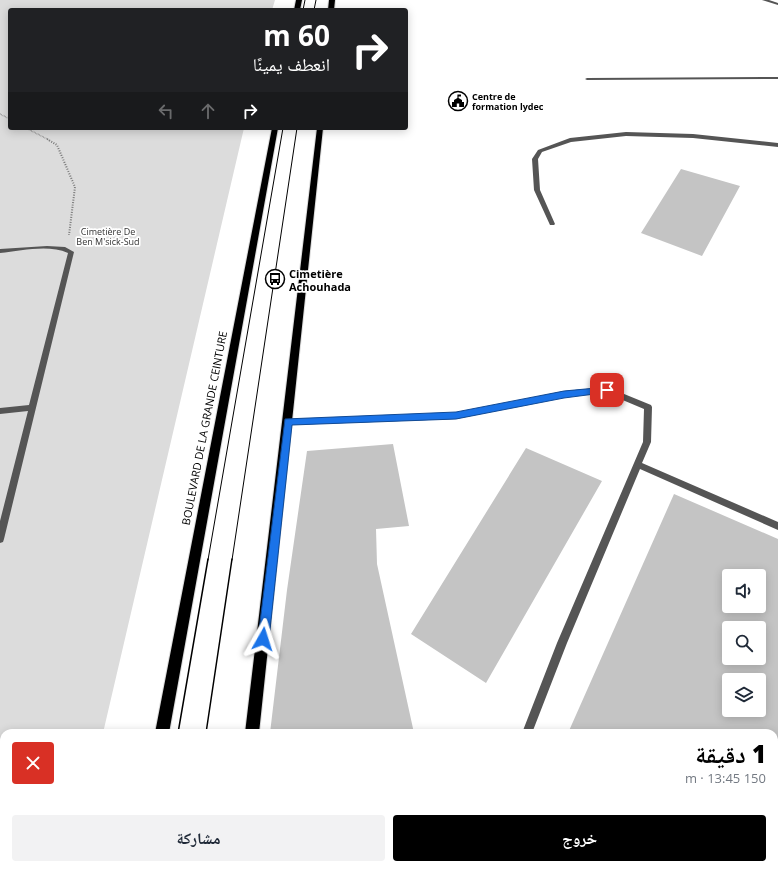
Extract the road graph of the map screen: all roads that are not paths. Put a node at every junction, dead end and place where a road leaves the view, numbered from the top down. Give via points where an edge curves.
1 (764, 0) edge
2 (778, 4) edge
3 (778, 78) edge
4 (587, 79) dead end
5 (275, 130) edge
6 (320, 130) edge
7 (778, 145) edge
8 (552, 224) dead end
9 (0, 251) edge
10 (33, 408) junction
11 (0, 411) edge
12 (288, 422) junction
13 (638, 465) junction
14 (778, 526) edge
15 (0, 539) edge
16 (163, 729) edge
17 (252, 729) edge
18 (529, 729) edge

1 - 2 lane
3 - 4 lane
5 - 16 main road, BOULEVARD DE LA GRANDE CEINTURE
6 - 12 main road
7 - 8 lane via 694,136 626,134 570,140 540,151 535,159 537,190
9 - 10 lane via 53,248 72,252
10 - 11 lane
10 - 15 lane
12 - 13 lane via 456,416 564,394 607,390 648,407 647,442
12 - 17 main road
13 - 14 lane
13 - 18 lane via 562,643

